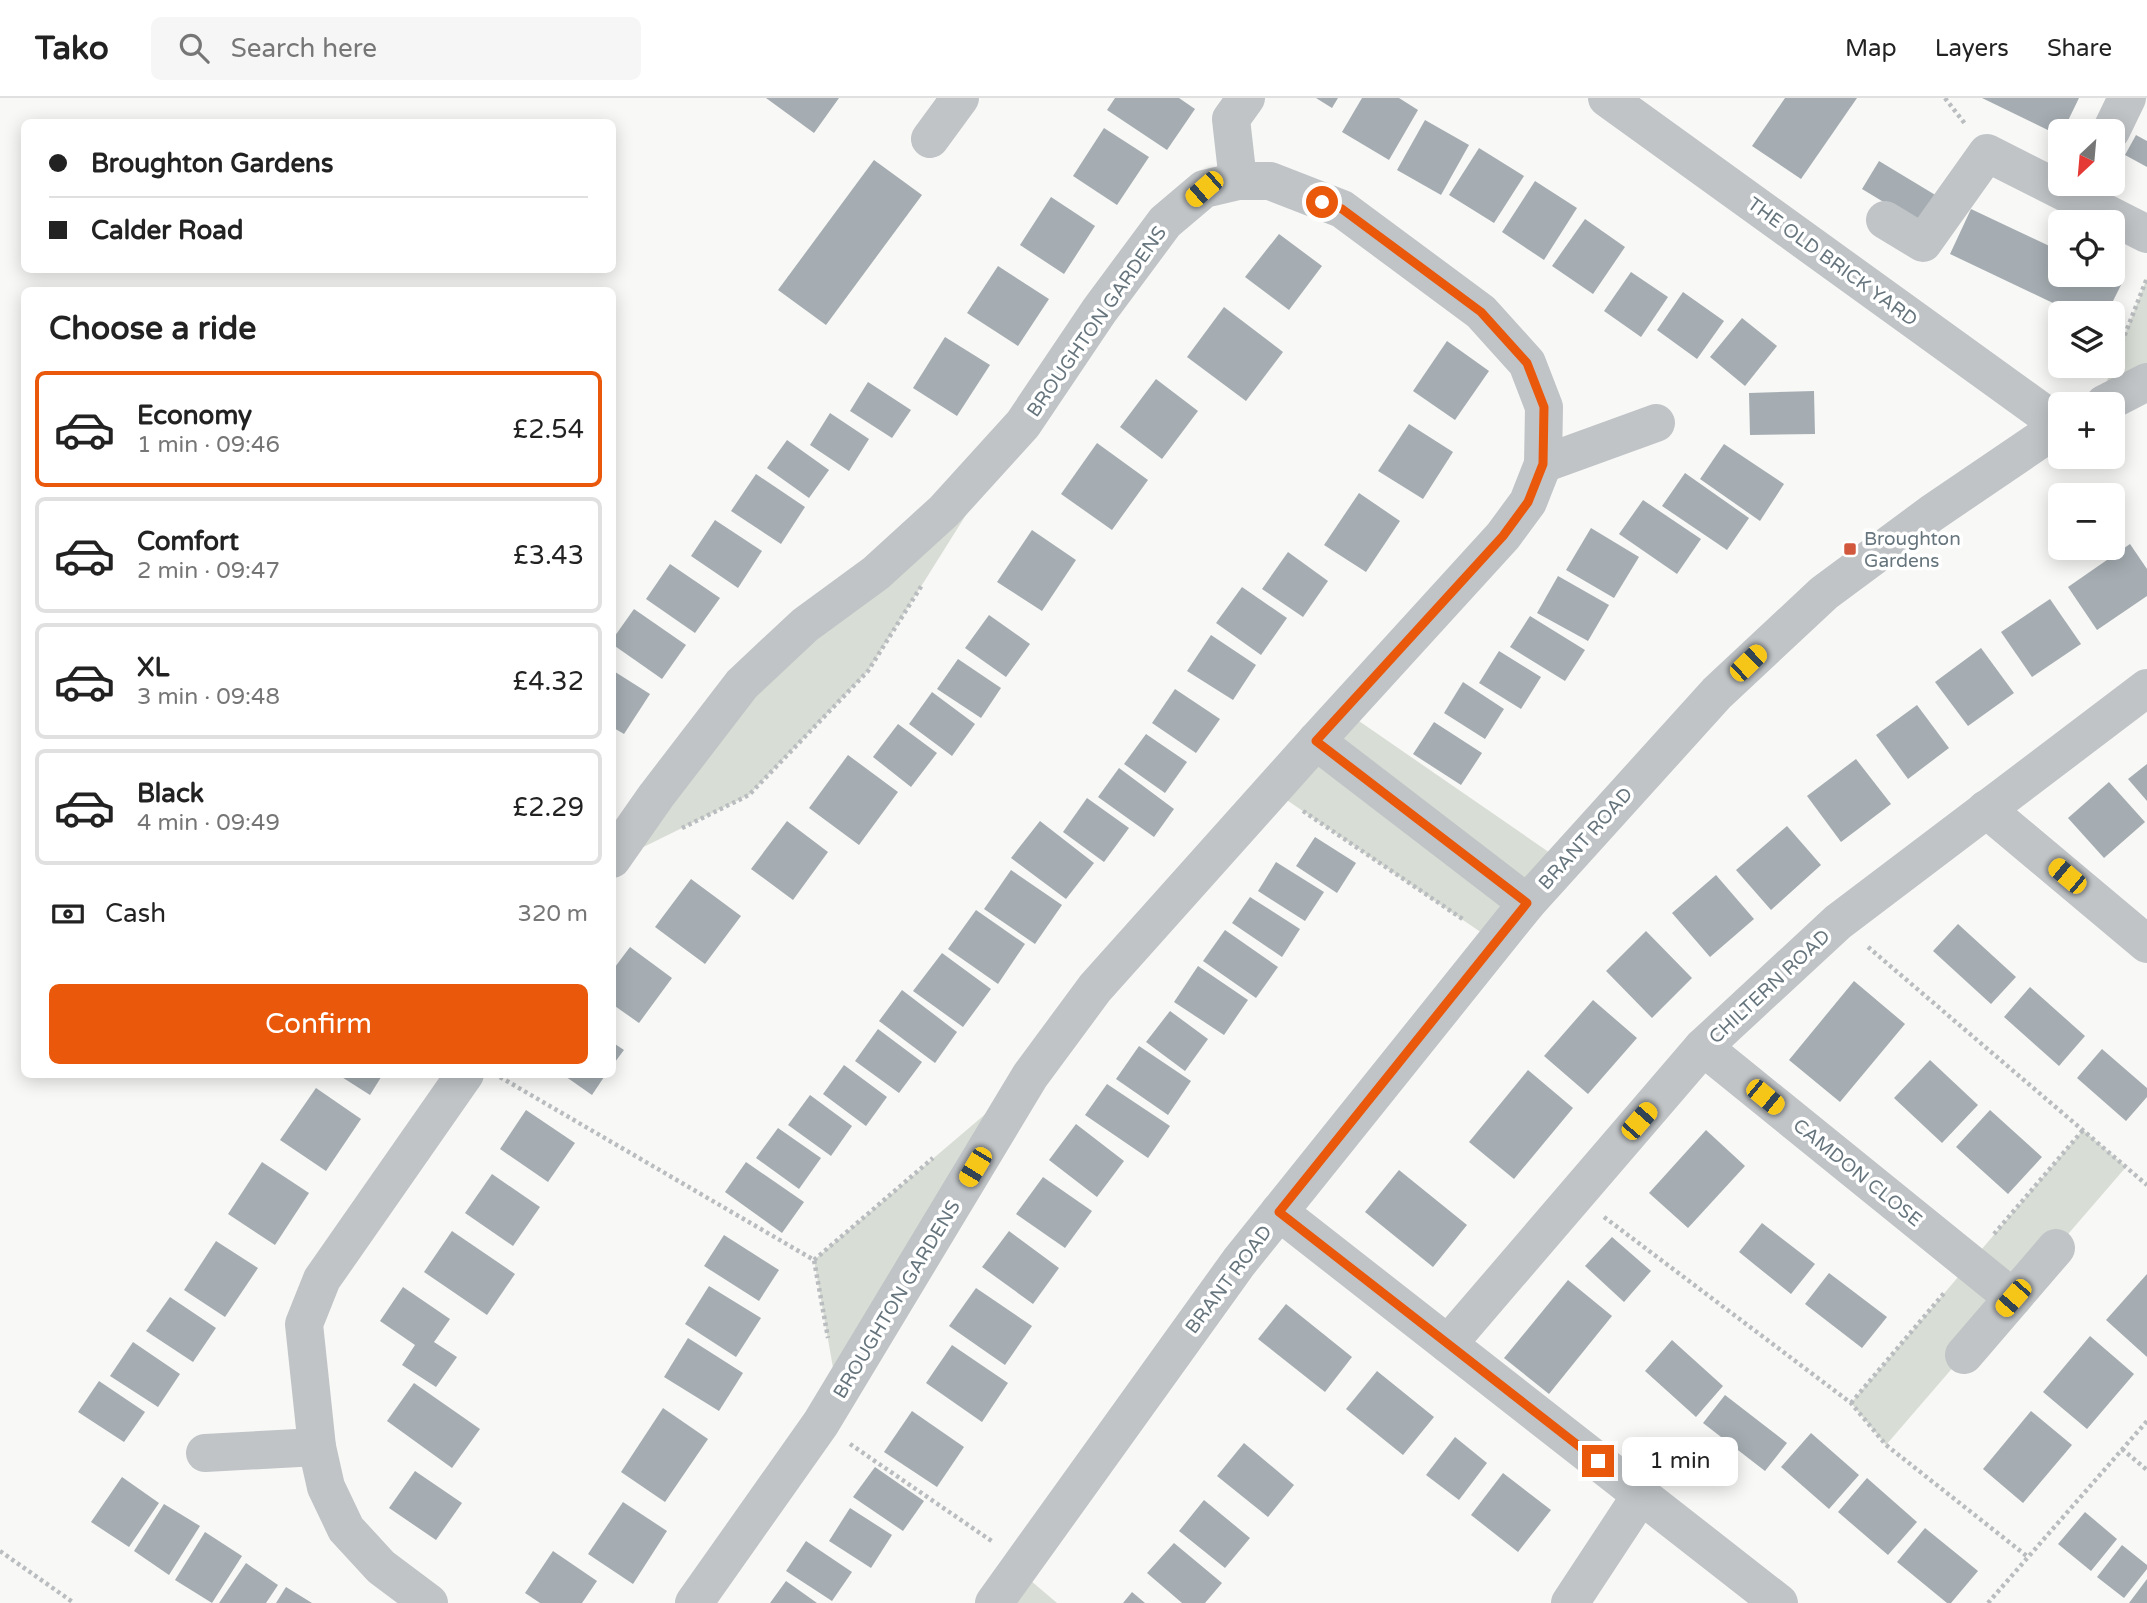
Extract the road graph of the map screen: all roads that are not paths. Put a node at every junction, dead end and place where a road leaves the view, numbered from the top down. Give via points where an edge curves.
1 (960, 98) edge
2 (1246, 98) edge
3 (1607, 98) edge
4 (2127, 98) edge
5 (2117, 119) edge
6 (930, 139) dead end
7 (2048, 177) edge
8 (1238, 181) junction
9 (2090, 196) edge
10 (1885, 219) dead end
11 (2147, 234) edge
12 (2147, 382) edge
13 (2125, 393) edge
14 (2048, 417) edge
15 (1656, 423) dead end
16 (2048, 434) edge
17 (1543, 464) junction
18 (2147, 688) edge
19 (1316, 741) junction
20 (1986, 809) junction
21 (616, 853) edge
22 (1521, 899) junction
23 (2147, 944) edge
24 (1703, 1047) junction
25 (462, 1078) edge
26 (1312, 1171) junction
27 (1279, 1212) junction
28 (2056, 1248) dead end
29 (2013, 1298) junction
30 (1448, 1344) junction
31 (1964, 1355) dead end
32 (317, 1447) junction
33 (205, 1453) dead end
34 (1641, 1495) junction
35 (429, 1603) edge
36 (694, 1603) edge
37 (994, 1603) edge
38 (1570, 1603) edge
39 (1779, 1603) edge

1 - 6 street
2 - 8 street via 1231,119
3 - 14 street, THE OLD BRICK YARD
4 - 5 street
7 - 10 street via 1987,153 1923,243
8 - 17 street, BROUGHTON GARDENS via 1270,181 1342,209 1481,312 1527,363 1544,407
8 - 21 street, BROUGHTON GARDENS via 1204,189 1165,222 1023,424 944,511 876,573 805,625 742,684
9 - 11 street
12 - 13 street
15 - 17 street
16 - 22 street, BRANT ROAD via 1824,593 1717,694
17 - 19 street, BROUGHTON GARDENS via 1528,502 1503,536
18 - 20 street, CHILTERN ROAD
19 - 22 street
19 - 36 street, BROUGHTON GARDENS via 1095,988 1030,1076 829,1410
20 - 23 street
20 - 24 street, CHILTERN ROAD via 1838,922
22 - 26 street, BRANT ROAD
22 - 26 street via 1485,935 1339,1112
24 - 29 street, CAMDON CLOSE
24 - 30 street, CHILTERN ROAD
25 - 32 street via 323,1279 304,1324
26 - 27 street, BRANT ROAD
27 - 30 street
27 - 37 street, BRANT ROAD
28 - 29 street
29 - 31 street
30 - 34 street
32 - 33 street
32 - 35 street via 326,1487 345,1529 381,1567
34 - 38 street
34 - 39 street

